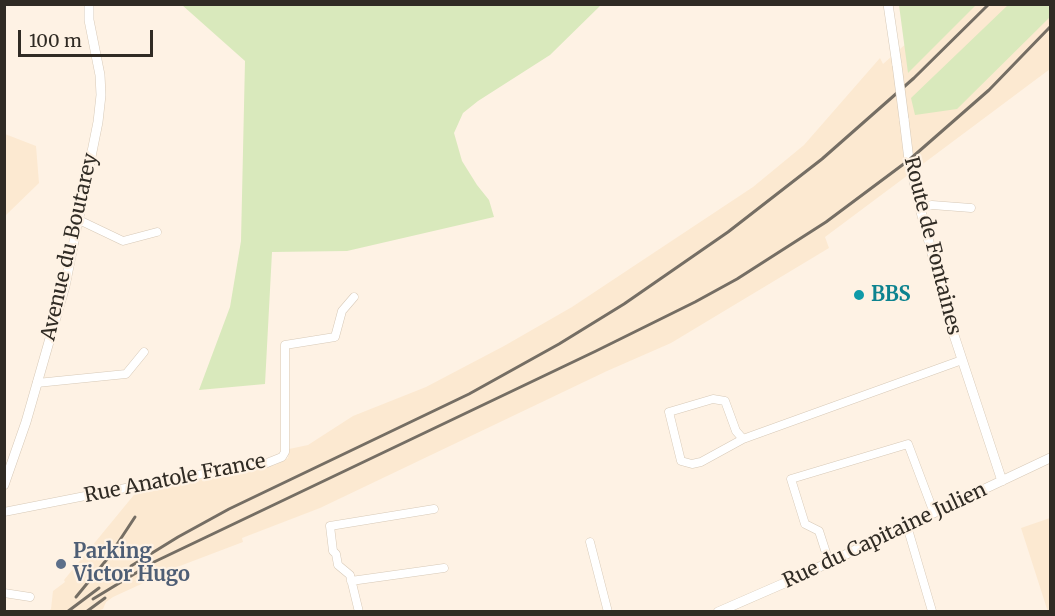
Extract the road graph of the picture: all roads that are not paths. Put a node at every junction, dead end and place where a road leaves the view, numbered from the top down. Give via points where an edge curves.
1 (89, 4) edge
2 (888, 4) edge
3 (920, 208) junction
4 (970, 208) dead end
5 (79, 220) junction
6 (157, 232) dead end
7 (354, 297) dead end
8 (144, 352) dead end
9 (962, 360) junction
10 (37, 383) junction
11 (743, 439) junction
12 (1050, 458) edge
13 (6, 478) edge
14 (1002, 482) junction
15 (434, 509) dead end
16 (4, 512) edge
17 (934, 513) junction
18 (907, 526) junction
19 (590, 542) dead end
20 (829, 562) junction
21 (444, 568) dead end
22 (351, 581) junction
23 (4, 593) edge
24 (30, 597) dead end
25 (932, 611) edge
26 (359, 612) edge
27 (609, 612) edge
28 (718, 612) edge

1 - 5 street, Avenue du Boutarey via 101,95
2 - 3 street, Route de Fontaines, bridge via 909,160
3 - 4 street
3 - 9 street, Route de Fontaines
5 - 6 street via 123,242
5 - 10 street, Avenue du Boutarey
7 - 16 street, Rue Anatole France via 342,311 335,337 285,345 282,457
8 - 10 street via 126,374
9 - 11 street
9 - 14 street, Route de Fontaines
10 - 13 street, Avenue du Boutarey
11 - 11 street via 701,462 681,461 669,412 713,399 724,401
12 - 14 street, Rue du Capitaine Julien
14 - 17 street, Rue du Capitaine Julien
15 - 22 street via 330,526 338,565 350,575
17 - 18 street, Rue du Capitaine Julien
17 - 20 street via 908,444 791,479 805,524 819,531
18 - 20 street, Rue du Capitaine Julien
18 - 25 street
19 - 27 street
20 - 28 street, Rue du Capitaine Julien
21 - 22 street
22 - 26 street
23 - 24 street

